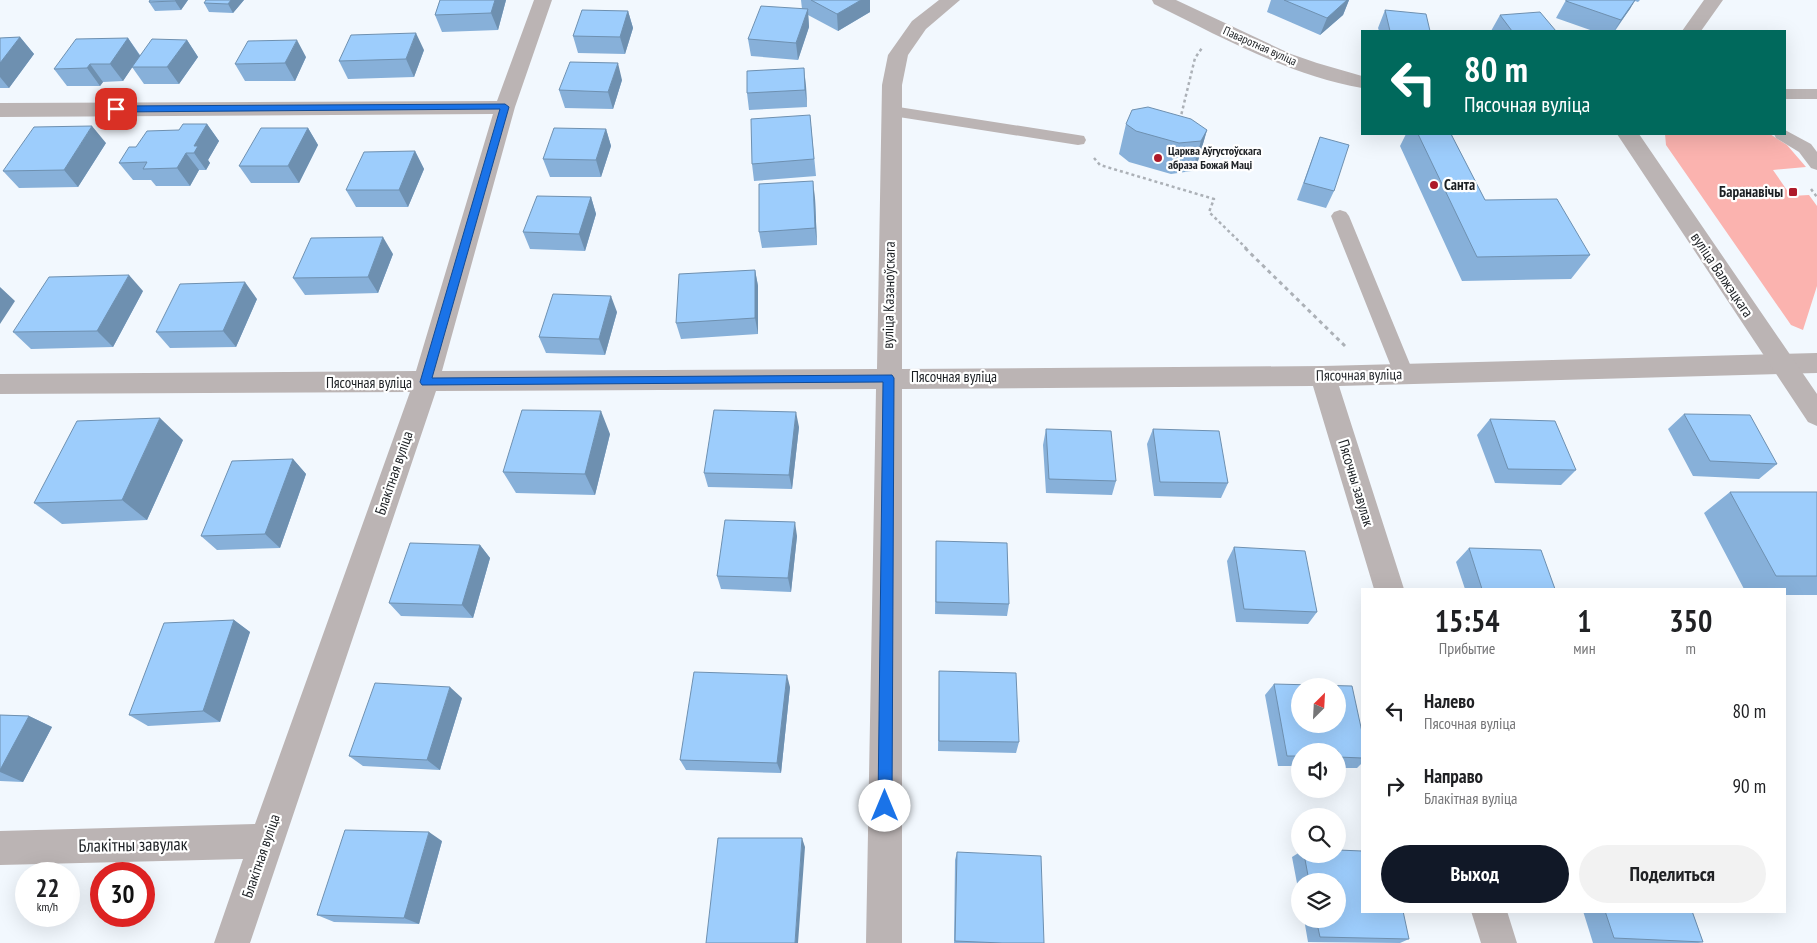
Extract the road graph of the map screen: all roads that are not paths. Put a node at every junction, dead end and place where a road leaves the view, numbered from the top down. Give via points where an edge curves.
1 (543, 0) edge
2 (951, 0) edge
3 (1161, 0) edge
4 (1714, 0) edge
5 (1692, 30) edge
6 (1361, 82) edge
7 (1786, 94) edge
8 (1817, 94) edge
9 (505, 107) junction
10 (0, 110) edge
11 (892, 111) junction
12 (1629, 135) edge
13 (1784, 135) edge
14 (1078, 140) road end
15 (1817, 164) edge
16 (1340, 216) dead end
17 (1817, 363) edge
18 (1782, 364) junction
19 (1404, 374) junction
20 (1323, 376) junction
21 (888, 378) junction
22 (426, 382) junction
23 (0, 384) edge
24 (1817, 415) edge
25 (1389, 588) edge
26 (266, 841) junction
27 (0, 848) edge
28 (1490, 913) edge
29 (232, 943) edge
30 (884, 943) edge
31 (1499, 943) edge

1 - 9 street, Блакітная вуліца
2 - 11 street, вуліца Казаноўскага via 919,26 898,55 892,85
3 - 6 street, Паваротная вуліца via 1279,57 1336,77
4 - 5 street
7 - 8 lane
9 - 10 street
9 - 22 street, Блакітная вуліца
11 - 14 lane
11 - 21 street, вуліца Казаноўскага
12 - 18 street, вуліца Валжэцкага
13 - 15 lane via 1805,148
16 - 19 lane
17 - 18 street, Пясочная вуліца
18 - 19 street, Пясочная вуліца
18 - 24 street, вуліца Валжэцкага
19 - 20 street, Пясочная вуліца
20 - 21 street, Пясочная вуліца
20 - 25 street, Пясочны завулак
21 - 22 street, Пясочная вуліца
21 - 30 street, вуліца Казаноўскага
22 - 23 street, Пясочная вуліца
22 - 26 street, Блакітная вуліца
26 - 27 street, Блакітны завулак
26 - 29 street, Блакітная вуліца
28 - 31 street

